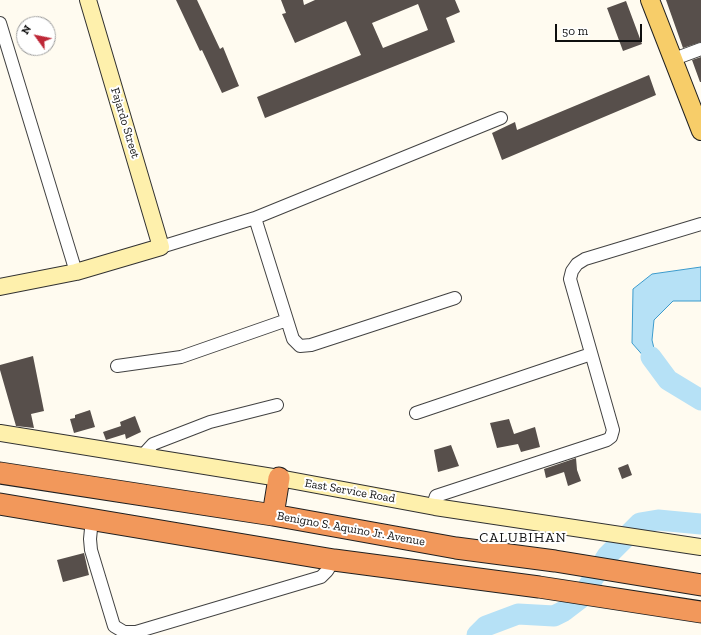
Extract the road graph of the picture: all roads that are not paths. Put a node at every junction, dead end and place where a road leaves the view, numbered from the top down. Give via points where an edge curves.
1 (88, 0) edge
2 (650, 0) edge
3 (0, 23) edge
4 (701, 49) edge
5 (674, 59) junction
6 (501, 118) dead end
7 (701, 131) edge
8 (255, 218) junction
9 (701, 224) edge
10 (161, 247) junction
11 (76, 272) junction
12 (1, 283) edge
13 (455, 298) dead end
14 (287, 320) junction
15 (591, 354) junction
16 (117, 366) dead end
17 (277, 405) dead end
18 (416, 413) dead end
19 (0, 433) edge
20 (142, 456) junction
21 (0, 473) edge
22 (279, 478) junction
23 (0, 504) edge
24 (435, 507) junction
25 (273, 515) junction
26 (92, 519) junction
27 (701, 547) edge
28 (456, 548) junction
29 (334, 560) junction
30 (450, 576) junction
31 (701, 585) edge
32 (701, 612) edge

1 - 10 street, Fajardo Street
2 - 5 main road
3 - 11 street
4 - 5 street
5 - 7 main road
6 - 8 street
8 - 10 street
8 - 14 street
9 - 15 street via 585,259 577,264 570,279
10 - 11 street
11 - 12 street
13 - 14 street via 312,345 300,346 293,339
14 - 16 street via 181,356
15 - 18 street
15 - 24 street via 613,430 611,437 436,496
17 - 20 street via 210,422 154,444
19 - 20 street, East Service Road
20 - 22 street, East Service Road
21 - 25 highway, Benigno S. Aquino Jr. Avenue
22 - 24 street, East Service Road
22 - 25 highway
23 - 26 highway
24 - 27 street, East Service Road
25 - 28 highway, Benigno S. Aquino Jr. Avenue
26 - 29 highway
26 - 29 street via 91,550 114,626 124,632 136,632 321,577
28 - 30 highway
28 - 31 highway, Benigno S. Aquino Jr. Avenue via 555,560
29 - 30 highway
30 - 32 highway via 539,586

